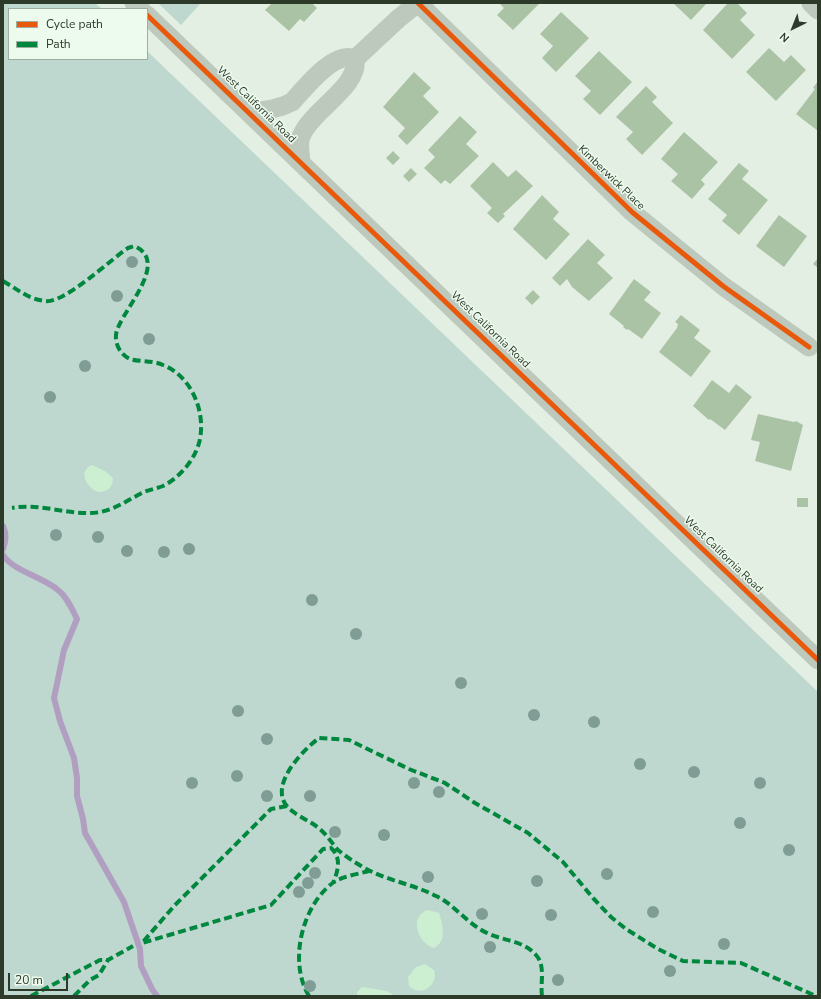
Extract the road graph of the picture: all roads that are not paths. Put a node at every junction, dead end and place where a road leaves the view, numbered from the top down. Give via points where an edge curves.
1 (418, 3) edge
2 (811, 3) edge
3 (818, 10) edge
4 (148, 16) edge
5 (355, 59) junction
6 (249, 111) junction
7 (301, 161) junction
8 (809, 347) dead end
9 (818, 660) edge

1 - 5 street
1 - 8 street, Kimberwick Place via 632,212 723,286
2 - 3 street
4 - 6 street, West California Road
5 - 6 street via 341,58 327,66 285,106
5 - 7 street via 351,79 322,108 301,138
6 - 7 street, West California Road
7 - 9 street, West California Road

